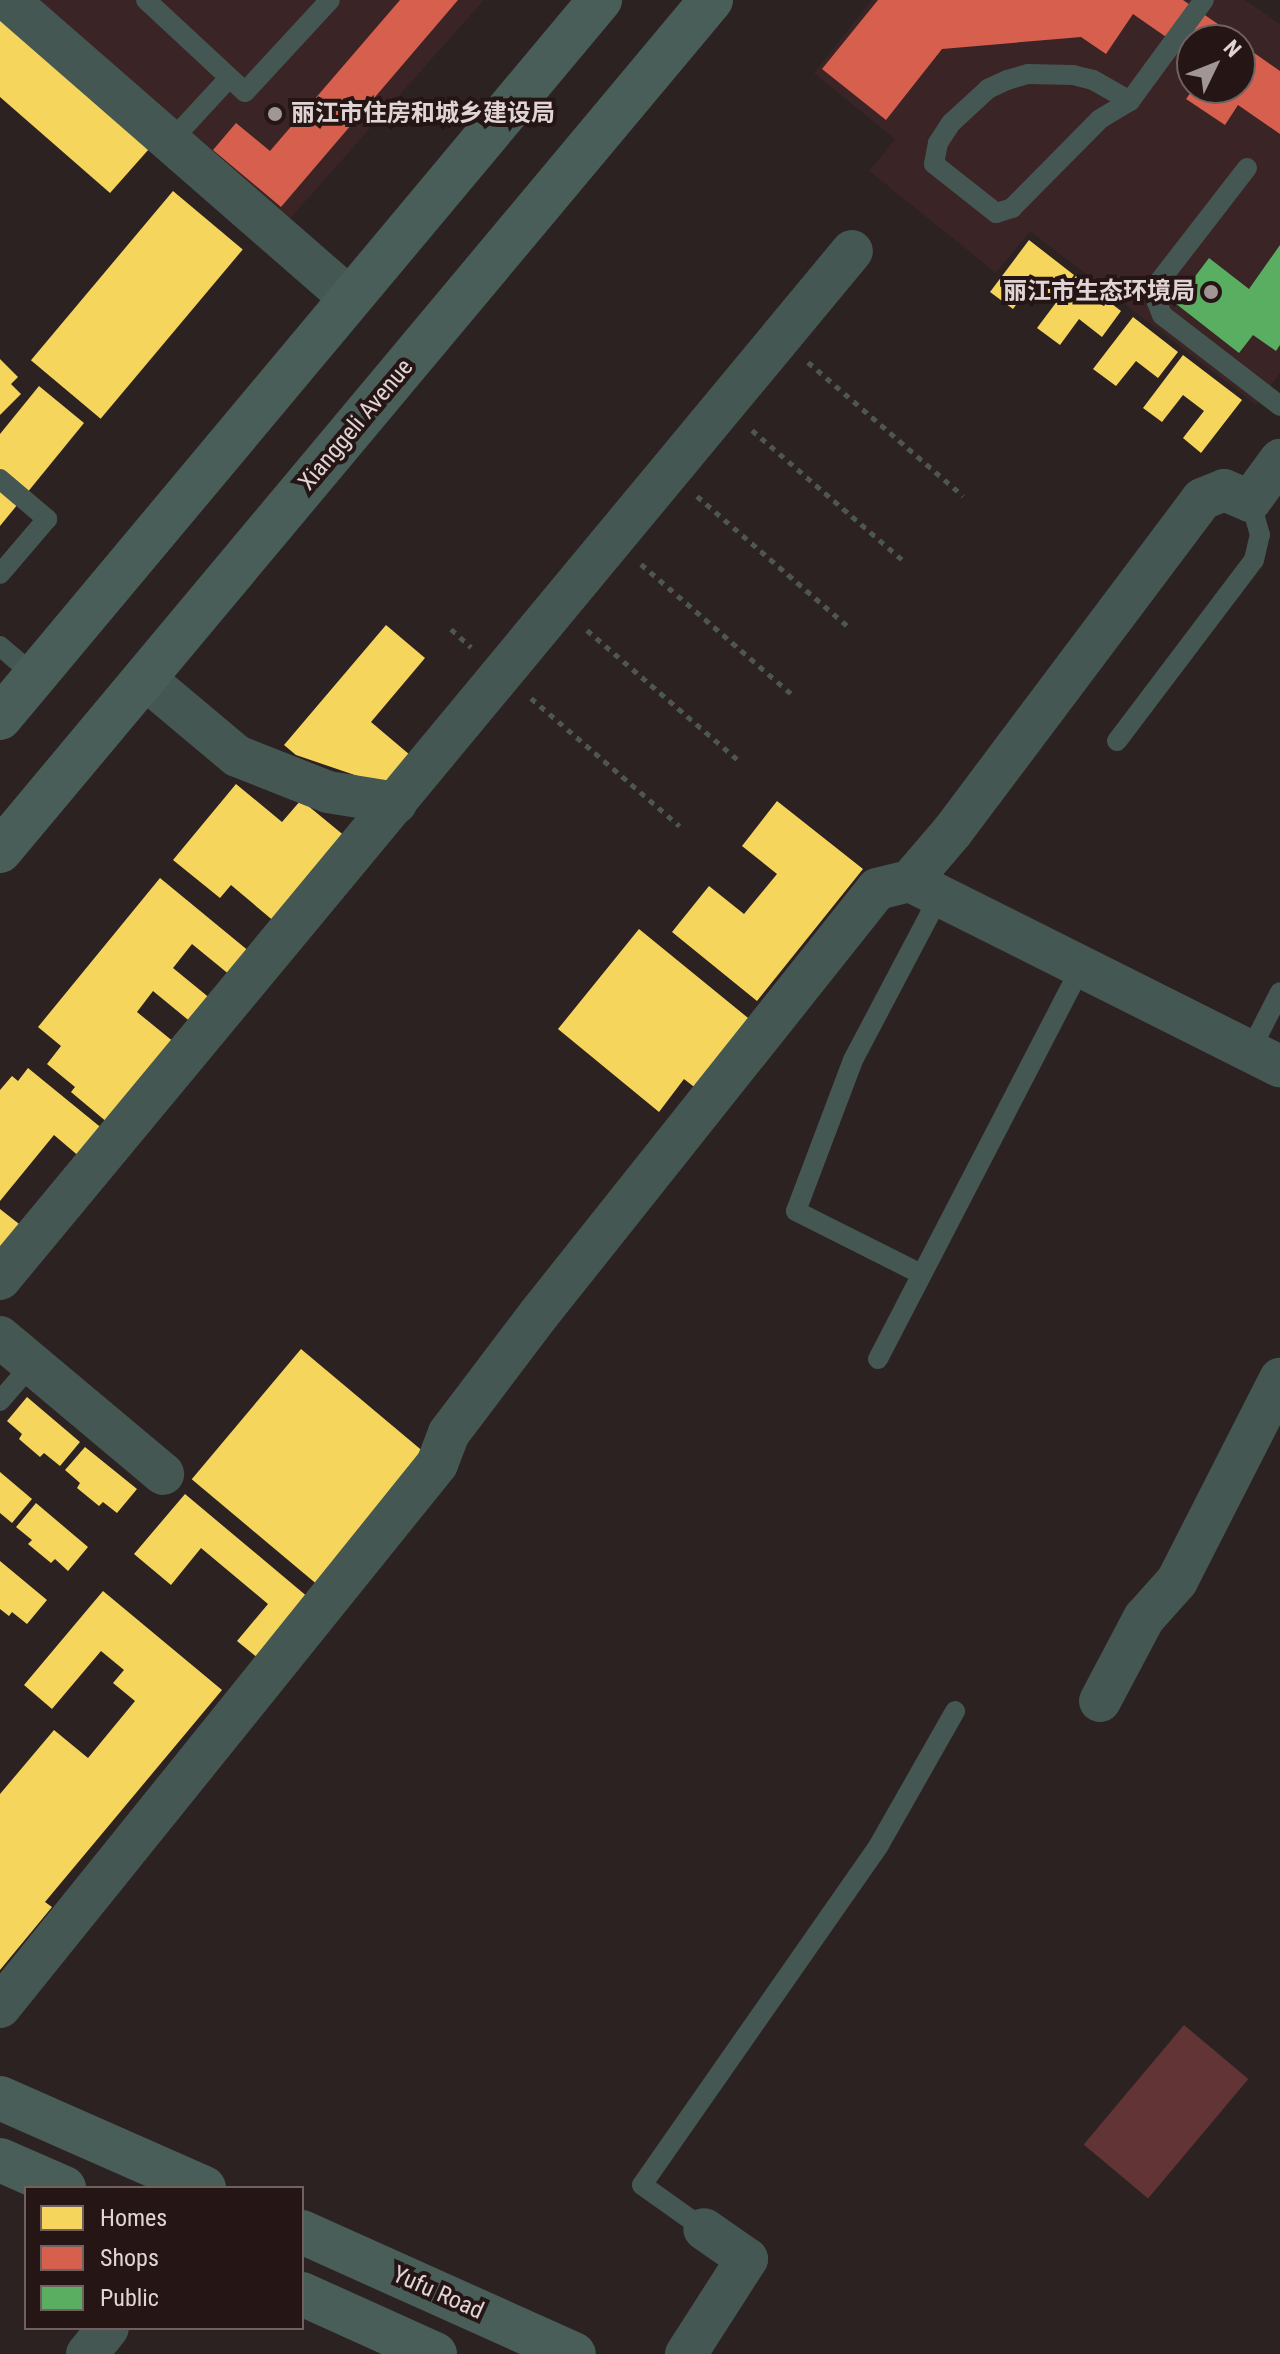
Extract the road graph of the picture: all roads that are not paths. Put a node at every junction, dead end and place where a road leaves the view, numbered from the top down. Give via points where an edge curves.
1 (8, 0) edge
2 (146, 0) edge
3 (330, 0) edge
4 (600, 0) edge
5 (711, 0) edge
6 (1204, 0) edge
7 (229, 78) junction
8 (1130, 101) junction
9 (170, 142) junction
10 (1247, 168) dead end
11 (852, 251) dead end
12 (350, 298) junction
13 (1280, 406) edge
14 (1280, 460) edge
15 (0, 479) edge
16 (1250, 501) junction
17 (0, 574) edge
18 (0, 646) edge
19 (35, 676) junction
20 (144, 678) junction
21 (0, 718) edge
22 (1117, 741) dead end
23 (396, 803) junction
24 (0, 851) edge
25 (925, 888) junction
26 (1081, 967) junction
27 (1280, 992) edge
28 (1265, 1059) edge
29 (921, 1274) junction
30 (0, 1279) edge
31 (0, 1337) edge
32 (878, 1359) dead end
33 (32, 1364) junction
34 (1280, 1379) edge
35 (0, 1401) edge
36 (163, 1474) dead end
37 (1100, 1701) dead end
38 (955, 1711) dead end
39 (0, 2007) edge
40 (0, 2098) edge
41 (0, 2160) edge
42 (59, 2186) edge
43 (199, 2186) edge
44 (704, 2229) joint
45 (304, 2233) edge
46 (304, 2295) edge
47 (106, 2330) edge
48 (87, 2354) edge
49 (435, 2354) edge
50 (574, 2354) edge
51 (686, 2354) edge

1 - 9 street
2 - 7 lane
3 - 7 lane via 245,92
4 - 12 main road
5 - 20 main road, Xianggeli Avenue
6 - 8 lane
7 - 9 lane
8 - 8 lane via 1100,119 1012,208 996,213 934,164 938,143 951,123 988,89 1007,80 1039,73 1073,75
9 - 12 street
10 - 13 lane via 1158,283 1156,300 1162,315
11 - 23 street
12 - 19 main road
14 - 16 street
15 - 17 lane via 47,519
16 - 22 lane via 1260,535 1254,560
16 - 25 street via 1224,490 1202,499 952,832
18 - 19 lane
19 - 21 main road
20 - 23 street via 237,756 328,792
20 - 24 main road, Xianggeli Avenue
23 - 30 street
25 - 26 street
25 - 29 lane via 796,1211
25 - 39 street via 877,889 539,1314 449,1433 437,1464
26 - 28 street
26 - 29 lane
27 - 28 lane
29 - 32 lane
31 - 33 street
33 - 35 lane
33 - 36 street
34 - 37 street via 1177,1581 1144,1618
38 - 44 lane via 879,1845 642,2185
40 - 43 main road
41 - 42 main road
44 - 51 street via 747,2259
45 - 50 main road, Yufu Road
46 - 49 main road
47 - 48 street

